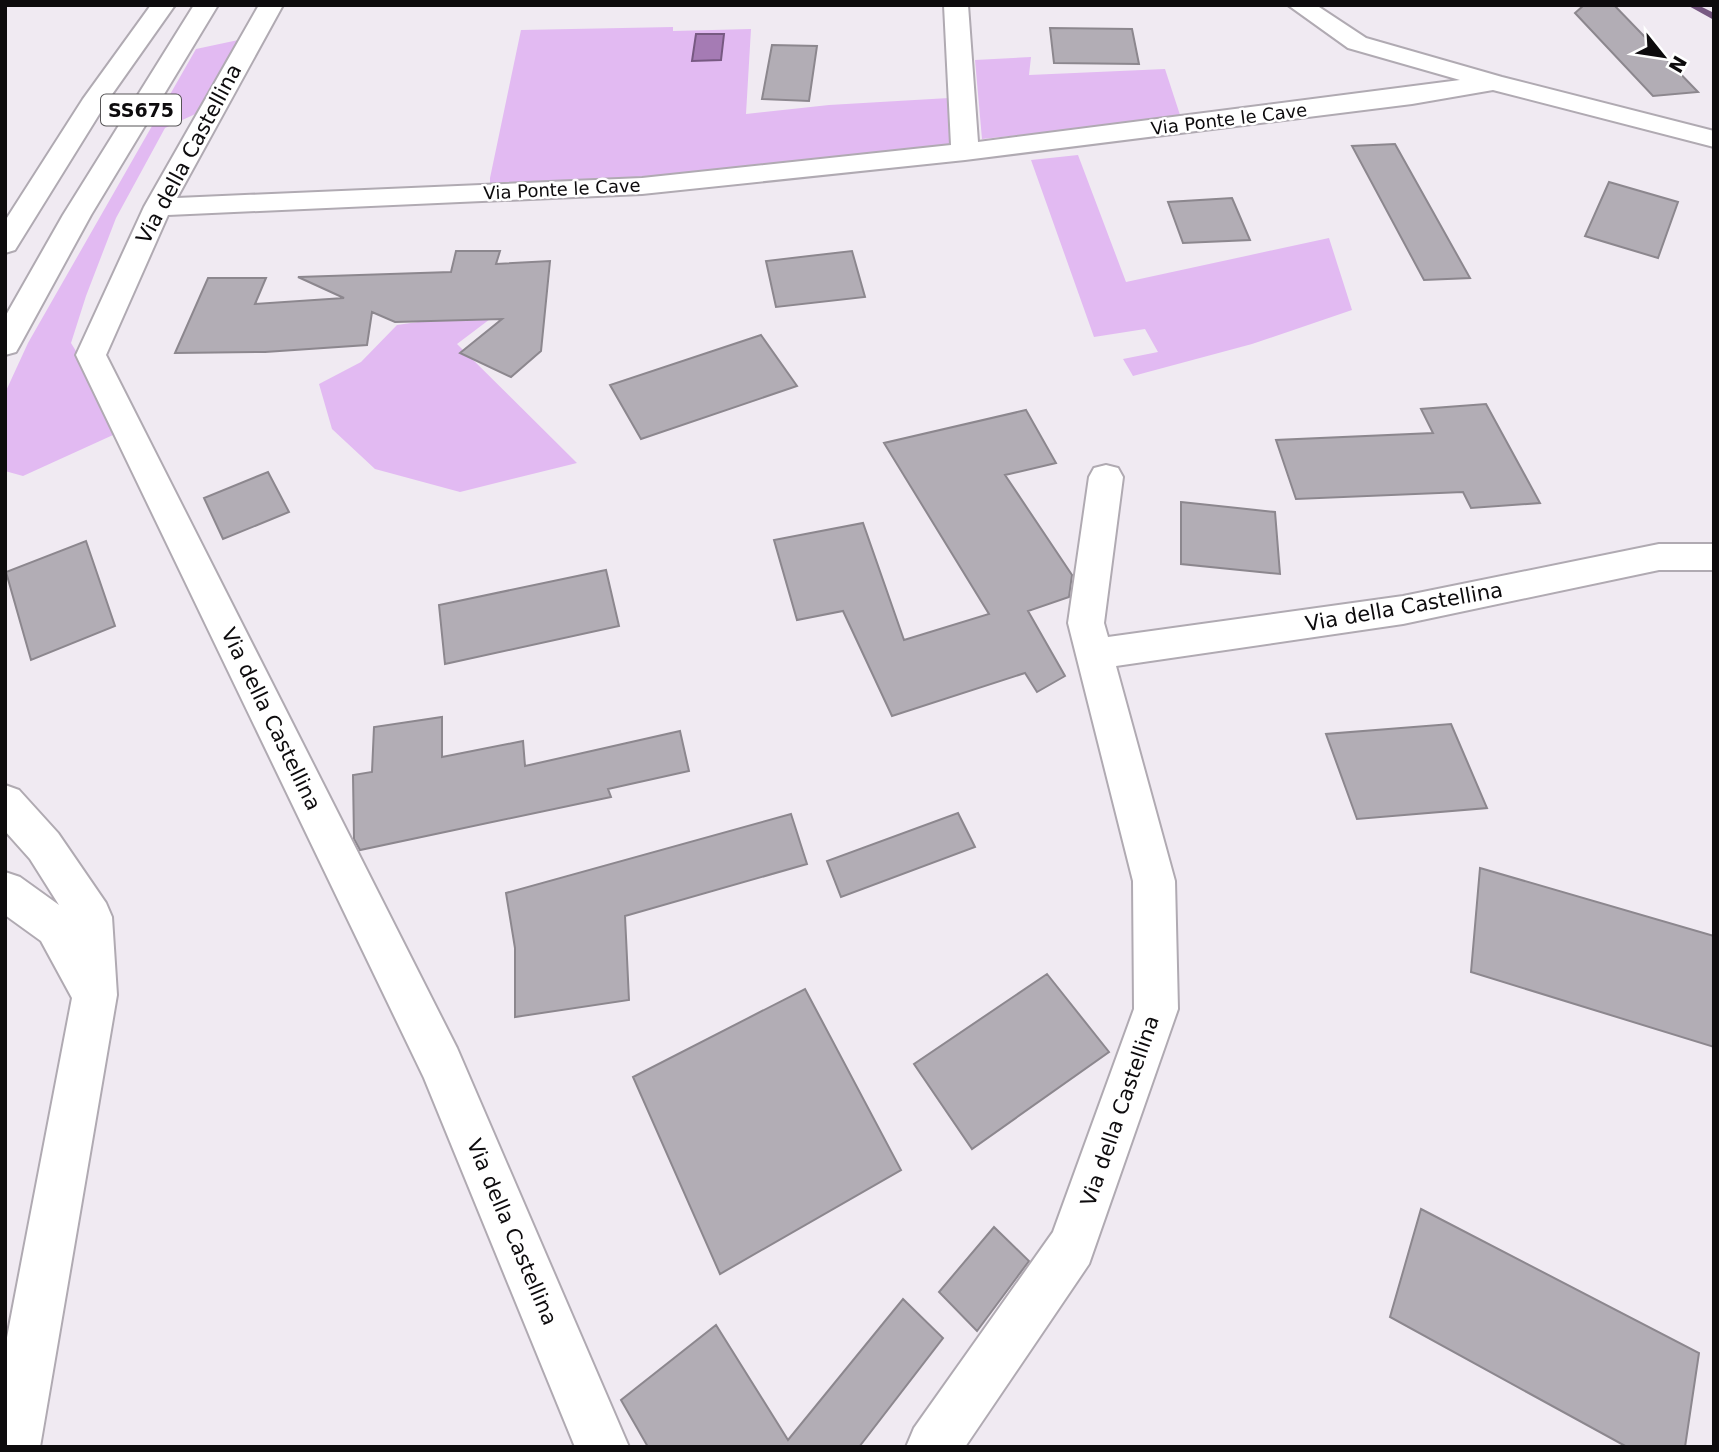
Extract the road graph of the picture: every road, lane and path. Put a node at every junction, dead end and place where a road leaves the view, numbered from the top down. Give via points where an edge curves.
1 (163, 5) edge
2 (206, 5) edge
3 (271, 5) edge
4 (956, 5) edge
5 (1300, 5) edge
6 (1493, 82) junction
7 (1714, 139) edge
8 (965, 152) junction
9 (158, 207) junction
10 (5, 244) edge
11 (5, 345) edge
12 (1106, 477) dead end
13 (1714, 557) edge
14 (1094, 654) junction
15 (5, 802) edge
16 (5, 891) edge
17 (95, 995) junction
18 (13, 1447) edge
19 (602, 1447) edge
20 (933, 1447) edge

1 - 10 main road, SS675 via 96,99
2 - 11 main road, SS675 via 77,215
3 - 9 main road, Via della Castellina
4 - 8 main road
5 - 6 main road, Via Ponte le Cave via 1357,43
6 - 7 main road, Via Ponte le Cave
6 - 8 main road, Via Ponte le Cave
8 - 9 main road, Via Ponte le Cave via 642,186
9 - 19 main road, Via della Castellina via 91,355 440,1064
12 - 14 main road, Via della Castellina via 1086,623
13 - 14 main road, Via della Castellina via 1659,557 1403,610
14 - 20 main road, Via della Castellina via 1154,881 1156,1009 1072,1247
15 - 17 main road via 44,846 91,917
16 - 17 main road via 56,927
17 - 18 main road

